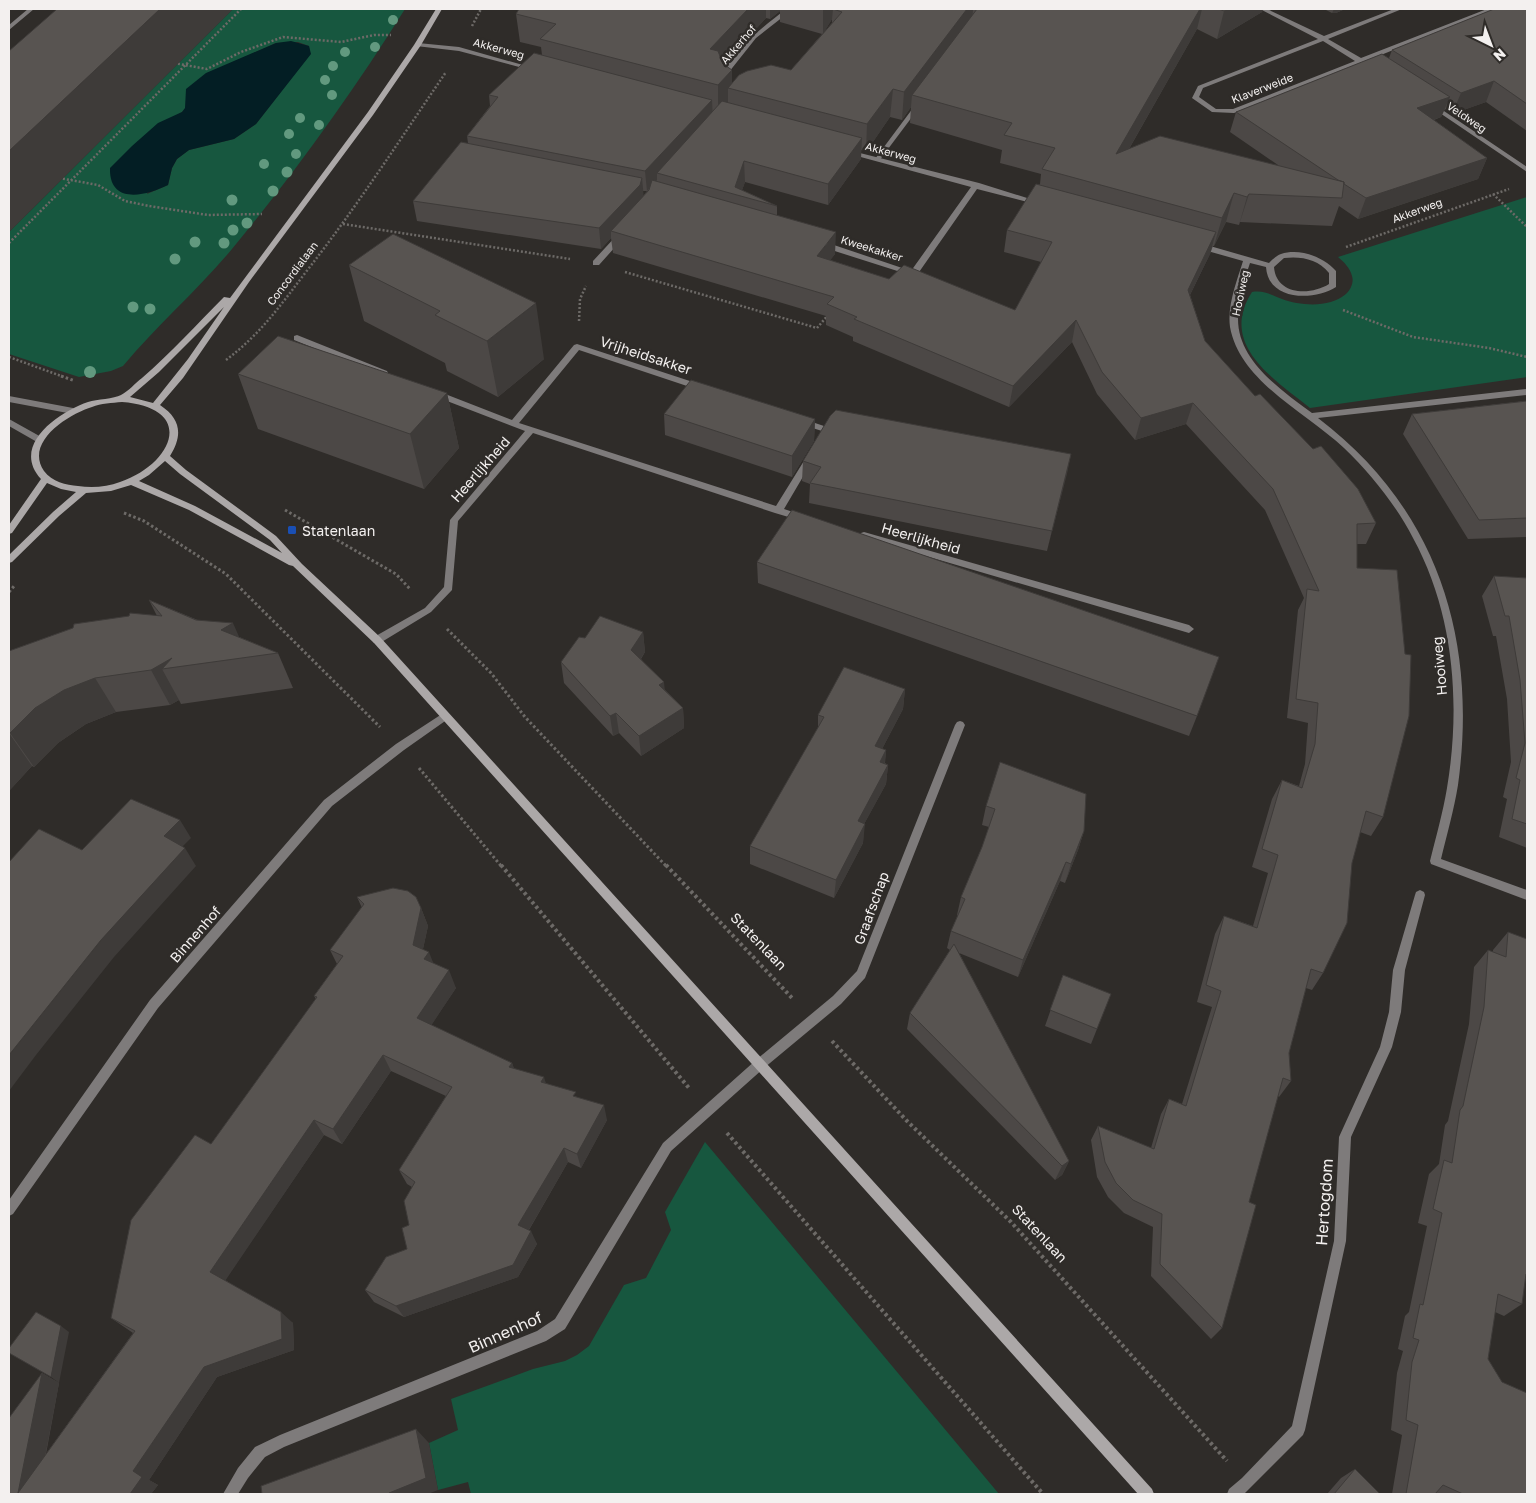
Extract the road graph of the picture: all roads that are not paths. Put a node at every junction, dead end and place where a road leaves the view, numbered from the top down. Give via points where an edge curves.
1 (31, 9) edge
2 (439, 9) edge
3 (790, 9) edge
4 (1263, 9) edge
5 (1399, 9) edge
6 (1492, 9) edge
7 (9, 28) edge
8 (1324, 39) junction
9 (418, 45) junction
10 (1360, 60) junction
11 (1368, 65) edge
12 (543, 71) edge
13 (725, 86) edge
14 (923, 98) edge
15 (1430, 104) edge
16 (840, 150) edge
17 (877, 160) junction
18 (1527, 170) edge
19 (976, 185) junction
20 (1051, 206) edge
21 (627, 229) edge
22 (818, 243) edge
23 (1191, 244) edge
24 (1247, 259) junction
25 (596, 263) road end
26 (1270, 266) junction
27 (914, 273) junction
28 (922, 276) edge
29 (246, 281) junction
30 (297, 338) dead end
31 (396, 377) edge
32 (706, 390) edge
33 (432, 392) edge
34 (1527, 392) edge
35 (9, 398) edge
36 (122, 399) junction
37 (155, 406) junction
38 (73, 411) junction
39 (1310, 416) junction
40 (790, 417) edge
41 (9, 422) edge
42 (513, 424) junction
43 (531, 430) junction
44 (40, 440) junction
45 (165, 456) junction
46 (46, 478) junction
47 (130, 481) junction
48 (83, 491) junction
49 (778, 511) junction
50 (816, 522) edge
51 (9, 531) edge
52 (854, 533) edge
53 (9, 560) edge
54 (299, 566) junction
55 (1189, 629) dead end
56 (377, 640) junction
57 (445, 716) junction
58 (960, 725) dead end
59 (1527, 895) edge
60 (1420, 896) dead end
61 (760, 1064) junction
62 (9, 1210) edge
63 (230, 1494) edge
64 (1147, 1494) edge
65 (1234, 1494) edge

1 - 7 street
2 - 9 main road
3 - 13 street, Akkerhof via 754,37 726,72
4 - 8 street
5 - 8 street, Klaverweide
6 - 10 street, Klaverweide
8 - 10 street
8 - 10 street, Klaverweide via 1200,87 1195,98 1214,111 1234,111
9 - 12 street, Akkerweg via 459,49
9 - 29 main road via 337,161
10 - 11 street
14 - 17 street
15 - 18 street, Veldweg
16 - 17 street, Akkerweg
17 - 19 street, Akkerweg
19 - 20 street, Akkerweg
19 - 27 street, Kweekakker
21 - 25 street
22 - 27 street, Kweekakker
23 - 24 street
24 - 26 street
24 - 39 street, Hooiweg via 1234,309 1234,326 1240,348 1256,370
26 - 26 street via 1282,256 1314,258 1333,273 1333,285 1321,293 1302,294 1283,288 1271,278
27 - 28 street, Kweekakker
29 - 36 main road
29 - 37 main road via 171,389
30 - 31 street
32 - 42 street, Vrijheidsakker via 577,347
33 - 42 street, Heerlijkheid
34 - 39 street
35 - 38 street
36 - 37 main road
36 - 38 main road via 89,404
37 - 45 main road via 166,413 173,427 172,445
38 - 44 main road via 60,419
39 - 59 street, Hooiweg via 1346,446 1402,511 1441,590 1452,633 1459,726 1454,777 1436,861
40 - 49 street via 826,430
41 - 44 street
42 - 43 street, Heerlijkheid
43 - 49 street, Heerlijkheid
43 - 56 street, Heerlijkheid via 454,520 449,588 428,610
44 - 46 main road via 36,460
45 - 47 main road via 150,470
45 - 54 main road via 273,538
46 - 48 main road via 56,485
46 - 51 main road
47 - 48 main road
47 - 54 main road via 158,491
48 - 53 main road
49 - 50 street, Heerlijkheid
52 - 55 street, Heerlijkheid
54 - 56 main road
56 - 57 main road
57 - 61 main road
57 - 62 street, Binnenhof via 328,803 154,1004
58 - 61 street, Graafschap via 861,974
60 - 65 street, Hertogdom via 1399,970 1395,1012 1386,1047 1345,1137 1340,1241 1298,1430
61 - 63 street, Binnenhof via 667,1146 560,1324 541,1336 260,1452
61 - 64 main road

